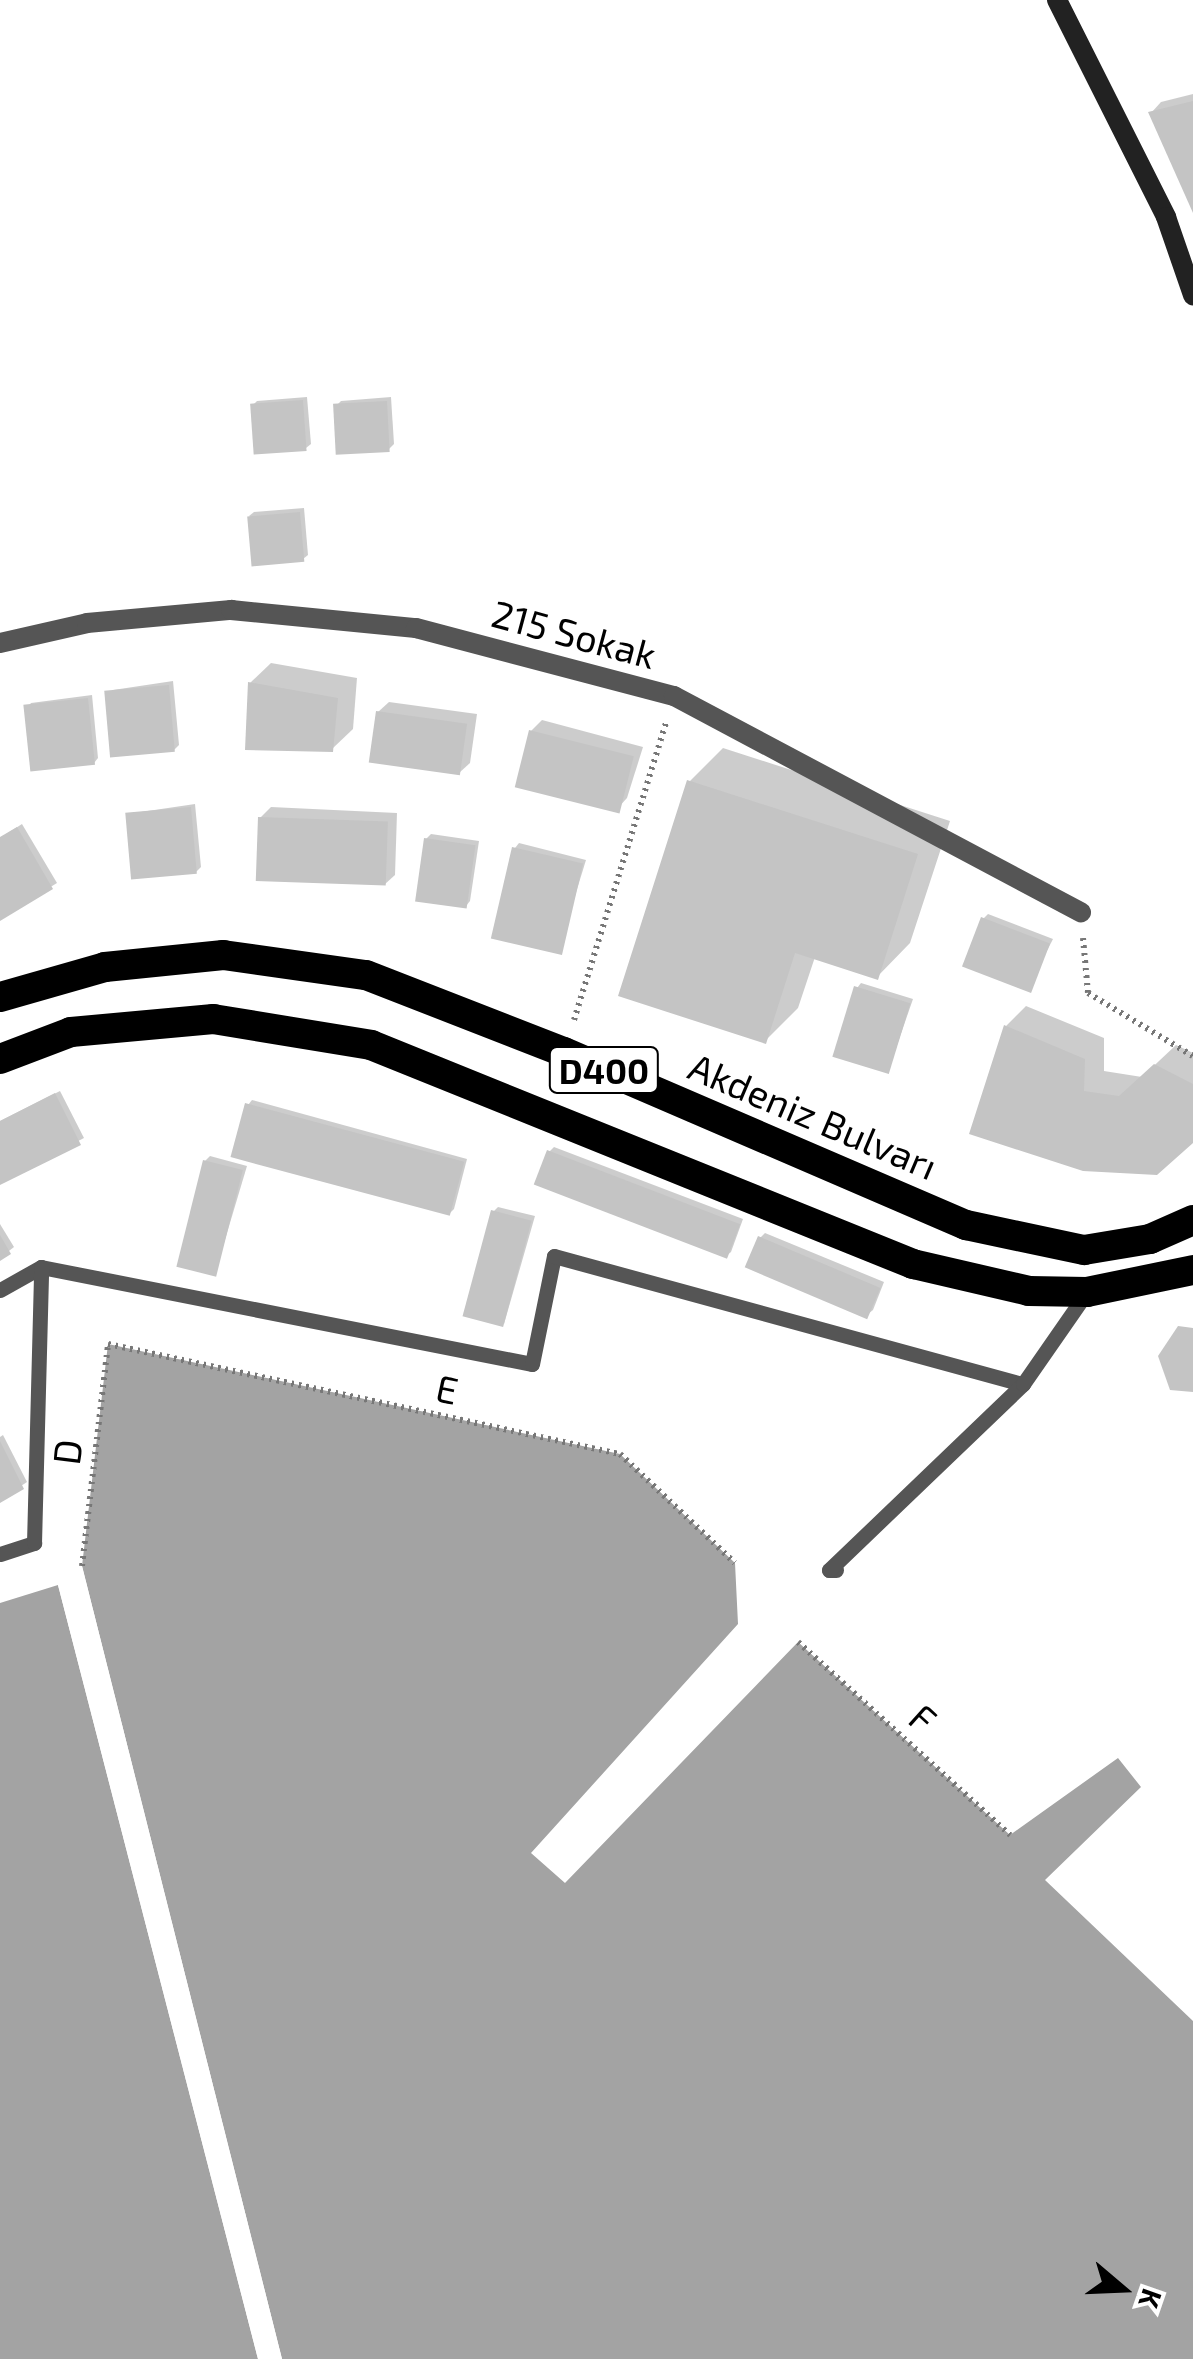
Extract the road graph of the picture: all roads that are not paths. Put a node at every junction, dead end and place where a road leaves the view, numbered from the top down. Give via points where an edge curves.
1 (1057, 0) edge
2 (1192, 293) edge
3 (0, 643) edge
4 (1081, 912) road end
5 (0, 997) edge
6 (0, 1058) edge
7 (1193, 1220) edge
8 (41, 1268) junction
9 (1193, 1270) edge
10 (0, 1290) edge
11 (1086, 1292) junction
12 (1022, 1384) junction
13 (0, 1554) edge
14 (836, 1570) dead end

1 - 2 street via 1166,216
3 - 4 street, 215 Sokak via 87,623 231,610 416,628 674,696
5 - 7 highway, Akdeniz Bulvarı / D400 via 105,967 223,955 366,975 564,1052 966,1225 1084,1250 1150,1239
6 - 11 highway, D400 via 71,1032 212,1019 371,1045 913,1264 1029,1291
8 - 10 lane
8 - 12 lane via 532,1364 554,1256
8 - 13 lane via 34,1542
9 - 11 highway, D400
11 - 12 lane
12 - 14 lane via 829,1570

